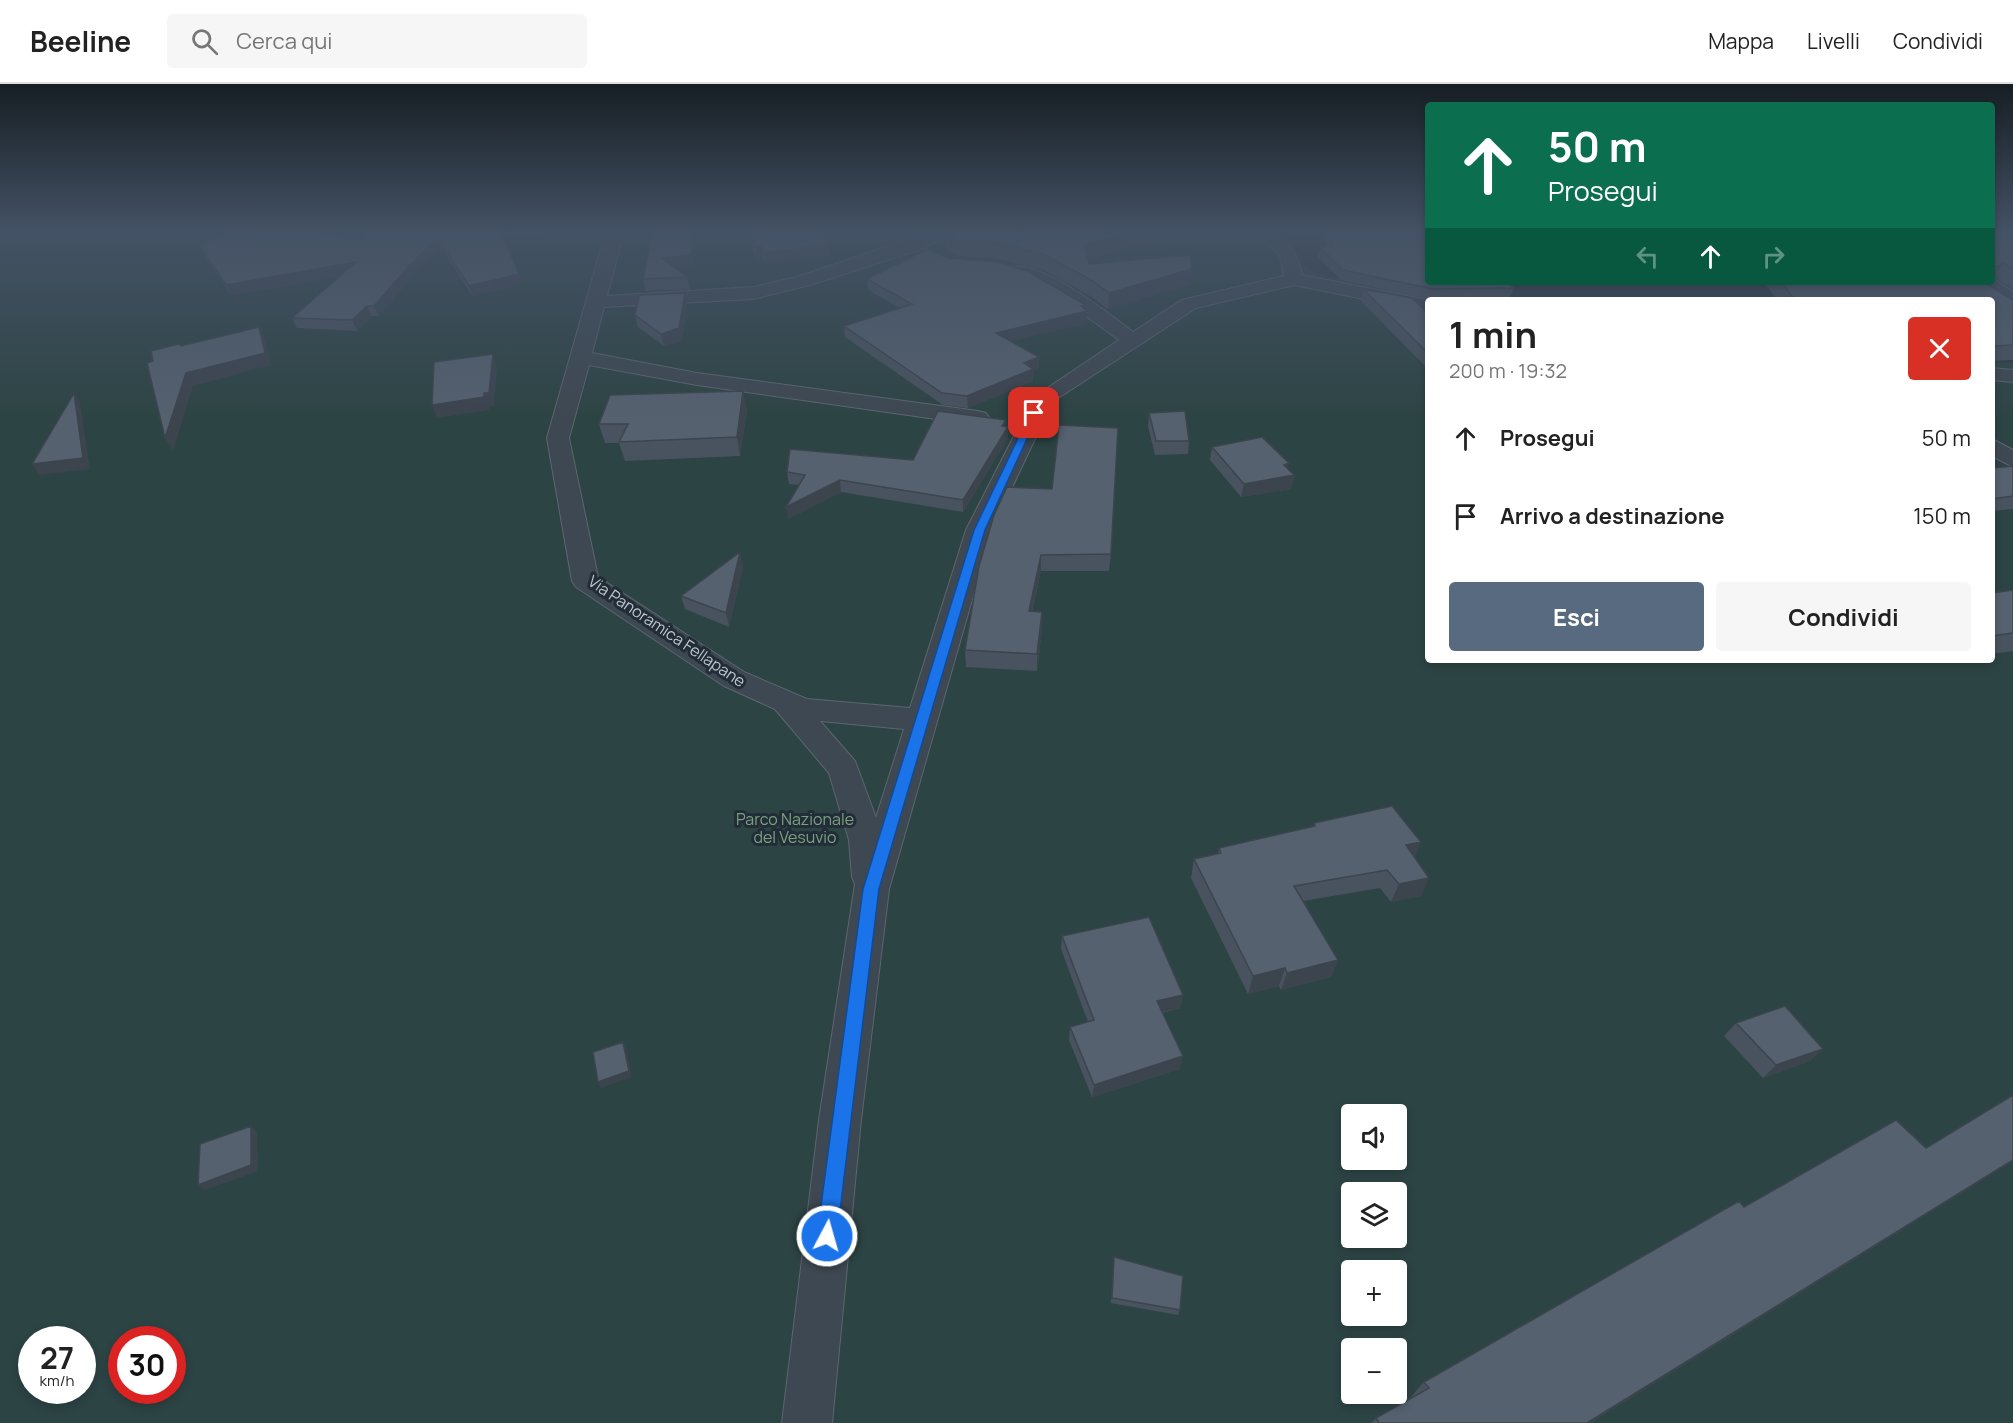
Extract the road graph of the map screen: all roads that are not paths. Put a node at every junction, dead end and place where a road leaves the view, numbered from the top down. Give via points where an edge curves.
1 (597, 293) edge
2 (744, 293) edge
3 (1066, 293) edge
4 (1233, 293) edge
5 (1366, 293) edge
6 (594, 302) junction
7 (1425, 305) edge
8 (1132, 341) junction
9 (579, 357) junction
10 (1995, 374) edge
11 (2013, 376) edge
12 (1011, 423) junction
13 (1995, 448) edge
14 (2013, 460) edge
15 (786, 702) junction
16 (921, 720) junction
17 (871, 889) junction
18 (807, 1423) edge

1 - 6 street, Via Panoramica Fellapane
2 - 6 street
3 - 8 street
4 - 8 street via 1189,304
5 - 7 street
6 - 9 street, Via Panoramica Fellapane
8 - 12 street
9 - 12 street via 696,379
9 - 15 street, Via Panoramica Fellapane via 558,438 585,581 734,680
10 - 11 street
12 - 16 street
13 - 14 street
15 - 16 street, Via Panoramica Fellapane via 802,709
15 - 17 street via 844,770 866,840
16 - 17 street
17 - 18 street via 840,1120

